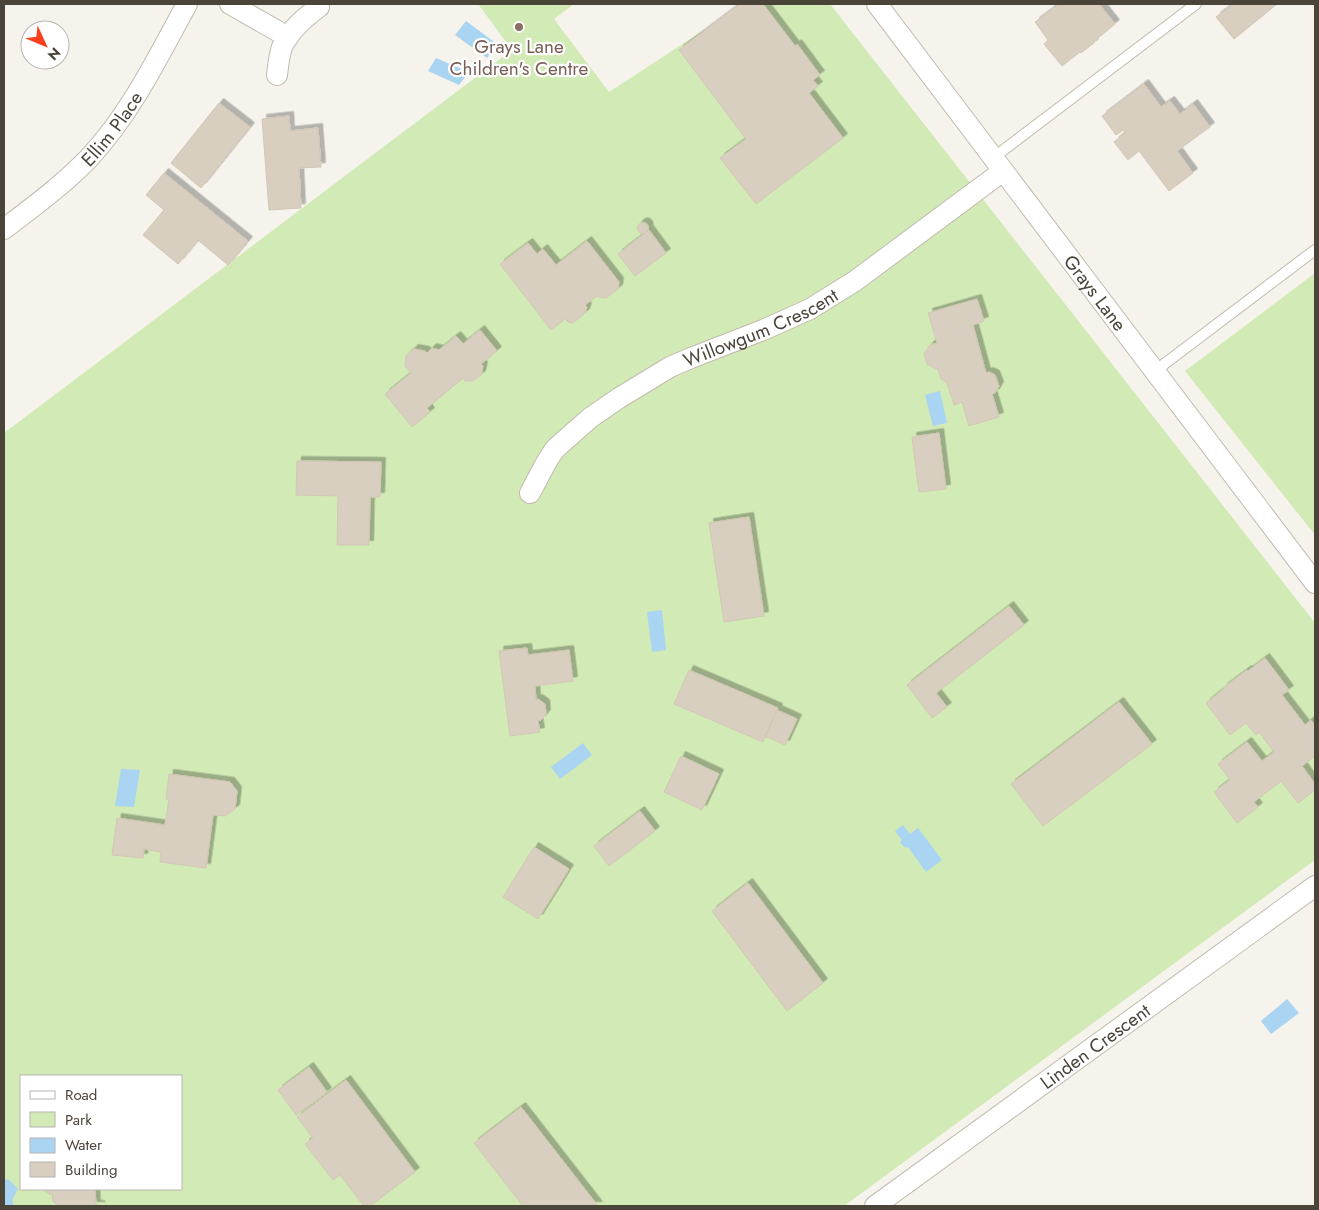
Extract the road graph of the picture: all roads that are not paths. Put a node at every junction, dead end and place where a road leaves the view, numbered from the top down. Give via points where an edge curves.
1 (187, 4) edge
2 (230, 4) edge
3 (877, 4) edge
4 (1196, 4) edge
5 (319, 7) dead end
6 (288, 37) junction
7 (276, 75) dead end
8 (998, 164) junction
9 (4, 229) edge
10 (1315, 250) edge
11 (1155, 371) junction
12 (530, 493) dead end
13 (1315, 582) edge
14 (1315, 886) edge
15 (875, 1206) edge

1 - 9 street, Ellim Place via 137,95 105,140 57,188
2 - 6 street
3 - 8 street, Grays Lane
4 - 8 lane
5 - 6 street
6 - 7 street
8 - 11 street, Grays Lane
8 - 12 street, Willowgum Crescent via 855,282 810,309 670,367 590,418 555,449
10 - 11 lane
11 - 13 street, Grays Lane
14 - 15 street, Linden Crescent

